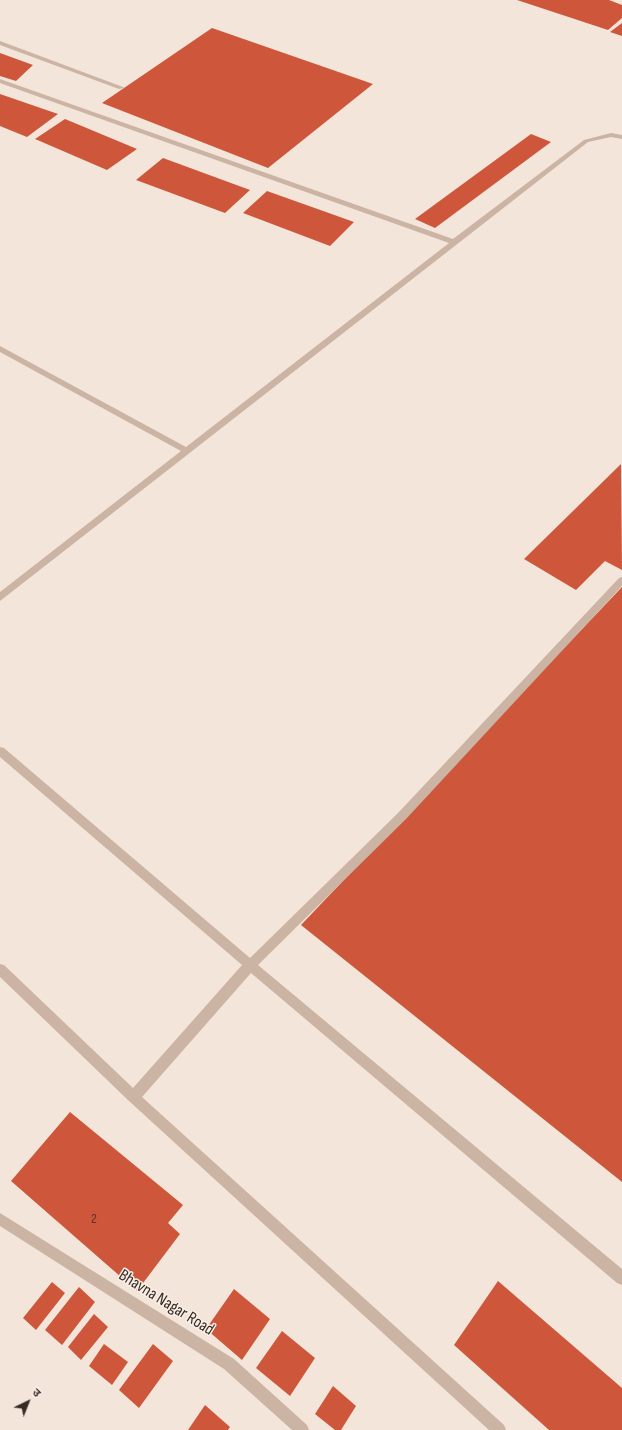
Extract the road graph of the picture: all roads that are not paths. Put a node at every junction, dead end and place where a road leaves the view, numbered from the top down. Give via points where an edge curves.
1 (0, 43) edge
2 (0, 81) edge
3 (121, 88) dead end
4 (622, 137) edge
5 (454, 242) junction
6 (0, 349) edge
7 (187, 451) junction
8 (622, 580) edge
9 (0, 597) edge
10 (0, 751) edge
11 (250, 965) junction
12 (0, 969) edge
13 (133, 1098) junction
14 (0, 1219) edge
15 (622, 1278) edge
16 (302, 1430) edge
17 (499, 1430) edge

1 - 3 street
2 - 5 street
4 - 5 street via 610,135 586,141
5 - 7 street
6 - 7 street
7 - 9 street
8 - 11 street via 402,816
10 - 11 street
11 - 13 street
11 - 15 street
12 - 13 street
13 - 17 street
14 - 16 street, Bhavna Nagar Road via 230,1364

